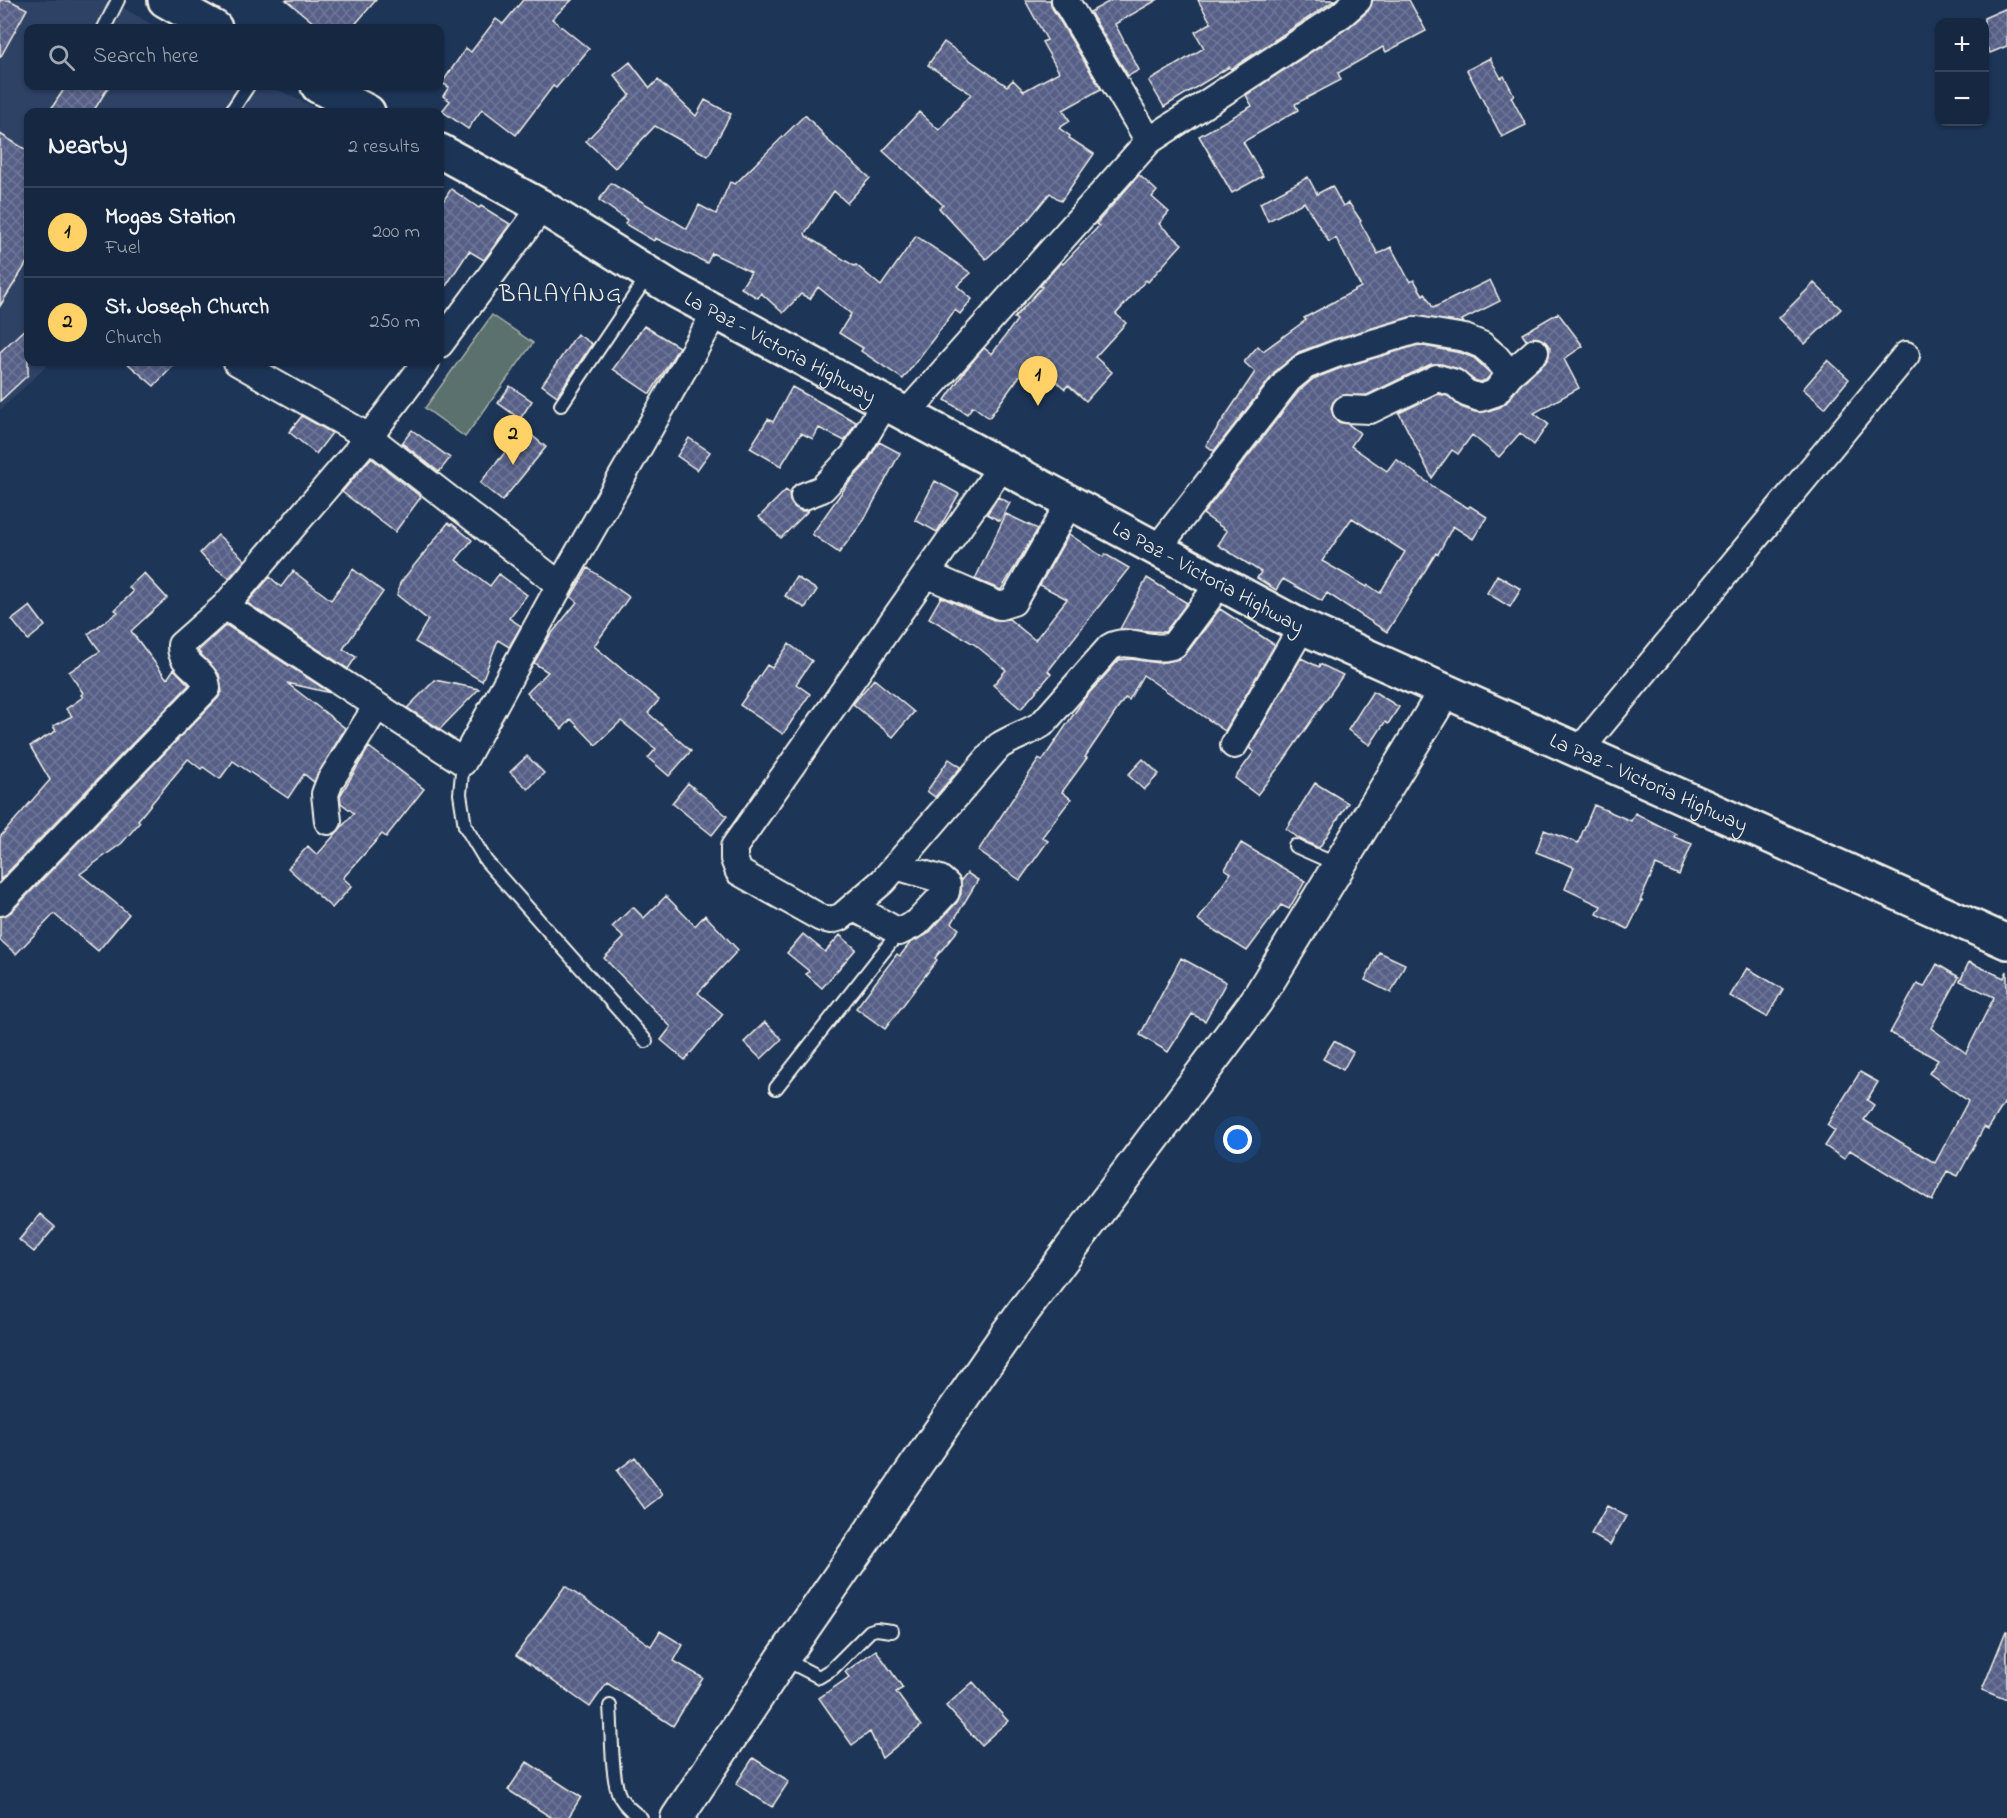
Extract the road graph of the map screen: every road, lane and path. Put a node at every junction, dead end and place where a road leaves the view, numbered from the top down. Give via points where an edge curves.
1 (118, 0) edge
2 (165, 0) edge
3 (1065, 0) edge
4 (1358, 0) edge
5 (106, 24) edge
6 (208, 24) edge
7 (245, 90) edge
8 (326, 90) edge
9 (234, 108) edge
10 (360, 108) edge
11 (1149, 141) junction
12 (444, 153) edge
13 (542, 207) junction
14 (649, 274) junction
15 (716, 312) junction
16 (444, 339) edge
17 (1535, 352) dead end
18 (1906, 355) dead end
19 (244, 366) edge
20 (423, 366) edge
21 (1510, 374) junction
22 (561, 405) dead end
23 (896, 409) junction
24 (1346, 409) dead end
25 (369, 438) junction
26 (1002, 466) junction
27 (804, 496) dead end
28 (1070, 502) junction
29 (1157, 549) junction
30 (926, 574) junction
31 (1220, 583) junction
32 (560, 585) junction
33 (225, 606) junction
34 (1302, 627) junction
35 (1445, 691) junction
36 (377, 706) junction
37 (1234, 746) dead end
38 (1579, 751) junction
39 (463, 762) junction
40 (328, 821) dead end
41 (1295, 846) dead end
42 (1339, 865) junction
43 (896, 866) junction
44 (0, 902) edge
45 (853, 907) junction
46 (899, 932) junction
47 (2007, 942) edge
48 (646, 1041) dead end
49 (776, 1088) dead end
50 (892, 1631) dead end
51 (783, 1658) junction
52 (610, 1706) dead end
53 (641, 1818) edge
54 (677, 1818) edge

1 - 5 lane
2 - 6 main road
3 - 11 street
4 - 11 street
7 - 9 lane
8 - 10 main road
11 - 23 street
12 - 13 main road, La Paz - Victoria Highway
13 - 14 main road, La Paz - Victoria Highway
13 - 16 street
14 - 15 main road, La Paz - Victoria Highway
14 - 22 lane
15 - 23 main road, La Paz - Victoria Highway
15 - 32 street
17 - 21 street
18 - 38 street
19 - 25 street
20 - 25 street
21 - 24 street via 1496,393 1480,398 1455,383 1437,378 1370,410
21 - 29 street via 1482,345 1417,330 1305,366 1288,380
23 - 26 main road, La Paz - Victoria Highway
23 - 27 street via 822,489
25 - 32 street
25 - 33 street
26 - 28 main road, La Paz - Victoria Highway
26 - 30 street
28 - 29 main road, La Paz - Victoria Highway
28 - 30 street via 1013,602 1007,605 1000,606
29 - 31 main road, La Paz - Victoria Highway
30 - 45 street via 734,847 739,872 821,918 841,917
31 - 34 main road, La Paz - Victoria Highway
31 - 43 street via 1174,645 1110,647 1042,724 999,746
32 - 39 street
33 - 36 street
33 - 44 street via 181,645 184,659 206,680 207,688
34 - 35 main road, La Paz - Victoria Highway
34 - 37 street
35 - 38 main road, La Paz - Victoria Highway
35 - 42 street
36 - 39 street
36 - 40 street via 330,781 325,794
38 - 47 main road, La Paz - Victoria Highway
39 - 48 lane via 460,794 465,826 486,861
41 - 42 lane
42 - 51 street via 1257,1000 1008,1332
43 - 45 street
43 - 46 street via 940,879 947,885 946,892 916,923
45 - 46 street
46 - 49 lane
50 - 51 lane via 870,1631 832,1670 819,1677
51 - 54 street
52 - 53 lane via 619,1796

